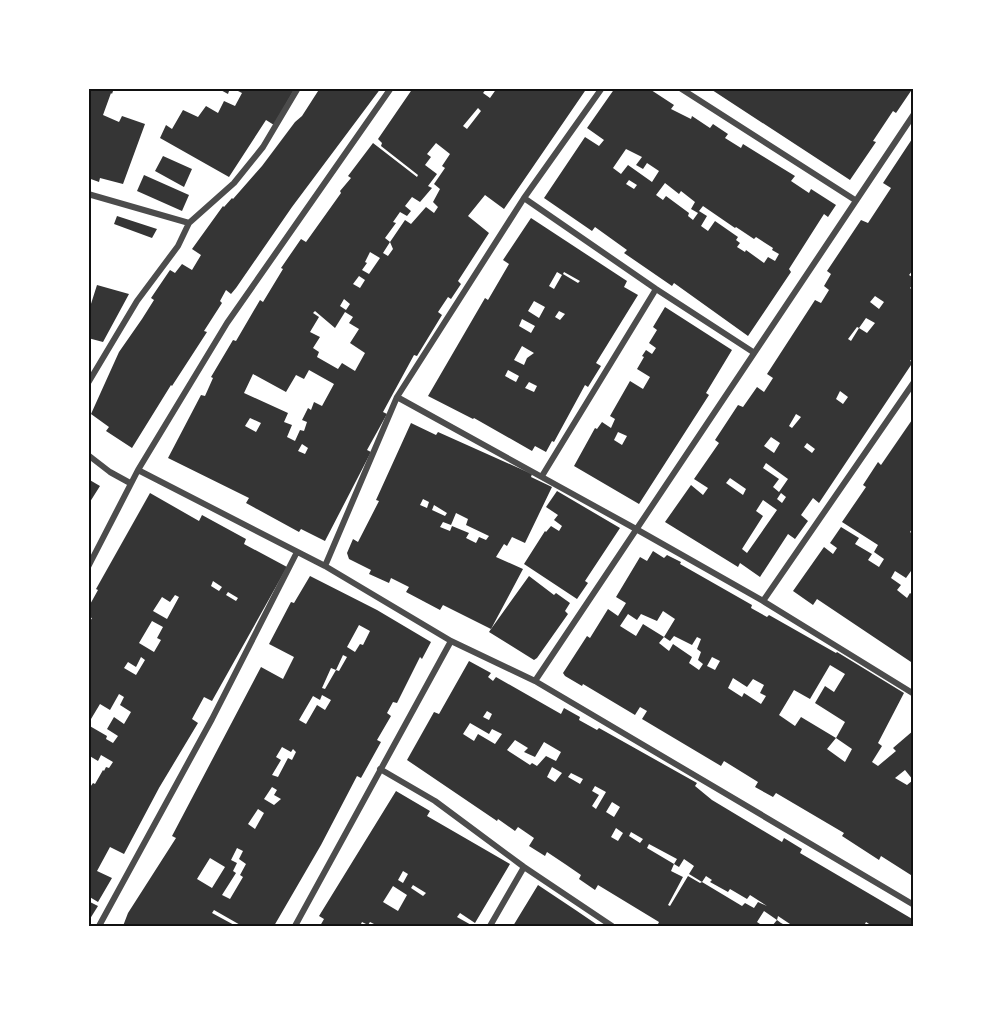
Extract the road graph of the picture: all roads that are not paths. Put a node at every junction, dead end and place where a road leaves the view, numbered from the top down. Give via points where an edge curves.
1 (298, 88) edge
2 (391, 88) edge
3 (602, 88) edge
4 (681, 88) edge
5 (914, 114) edge
6 (88, 194) edge
7 (524, 198) junction
8 (855, 200) junction
9 (189, 223) junction
10 (656, 289) junction
11 (753, 352) junction
12 (914, 382) edge
13 (88, 383) edge
14 (397, 397) junction
15 (88, 455) edge
16 (138, 470) junction
17 (542, 477) junction
18 (130, 483) junction
19 (636, 529) junction
20 (297, 552) junction
21 (325, 566) junction
22 (88, 567) edge
23 (763, 601) junction
24 (451, 641) junction
25 (535, 681) junction
26 (914, 694) edge
27 (380, 769) junction
28 (524, 867) junction
29 (914, 905) edge
30 (99, 927) edge
31 (294, 927) edge
32 (490, 927) edge
33 (612, 927) edge

1 - 9 street via 263,147 234,183
2 - 16 street via 227,323
3 - 7 street
4 - 8 street
5 - 8 street
6 - 9 street
7 - 10 street
7 - 14 street
8 - 11 street
9 - 13 street
10 - 11 street
10 - 17 street
11 - 19 street
12 - 23 street
14 - 17 street
14 - 21 street
15 - 18 street
16 - 18 street
16 - 20 street
17 - 19 street
18 - 22 street
19 - 23 street
19 - 25 street
20 - 21 street
20 - 30 street
21 - 24 street
23 - 26 street
24 - 25 street
24 - 27 street
25 - 29 street
27 - 28 street via 435,801
27 - 31 street
28 - 32 street
28 - 33 street

